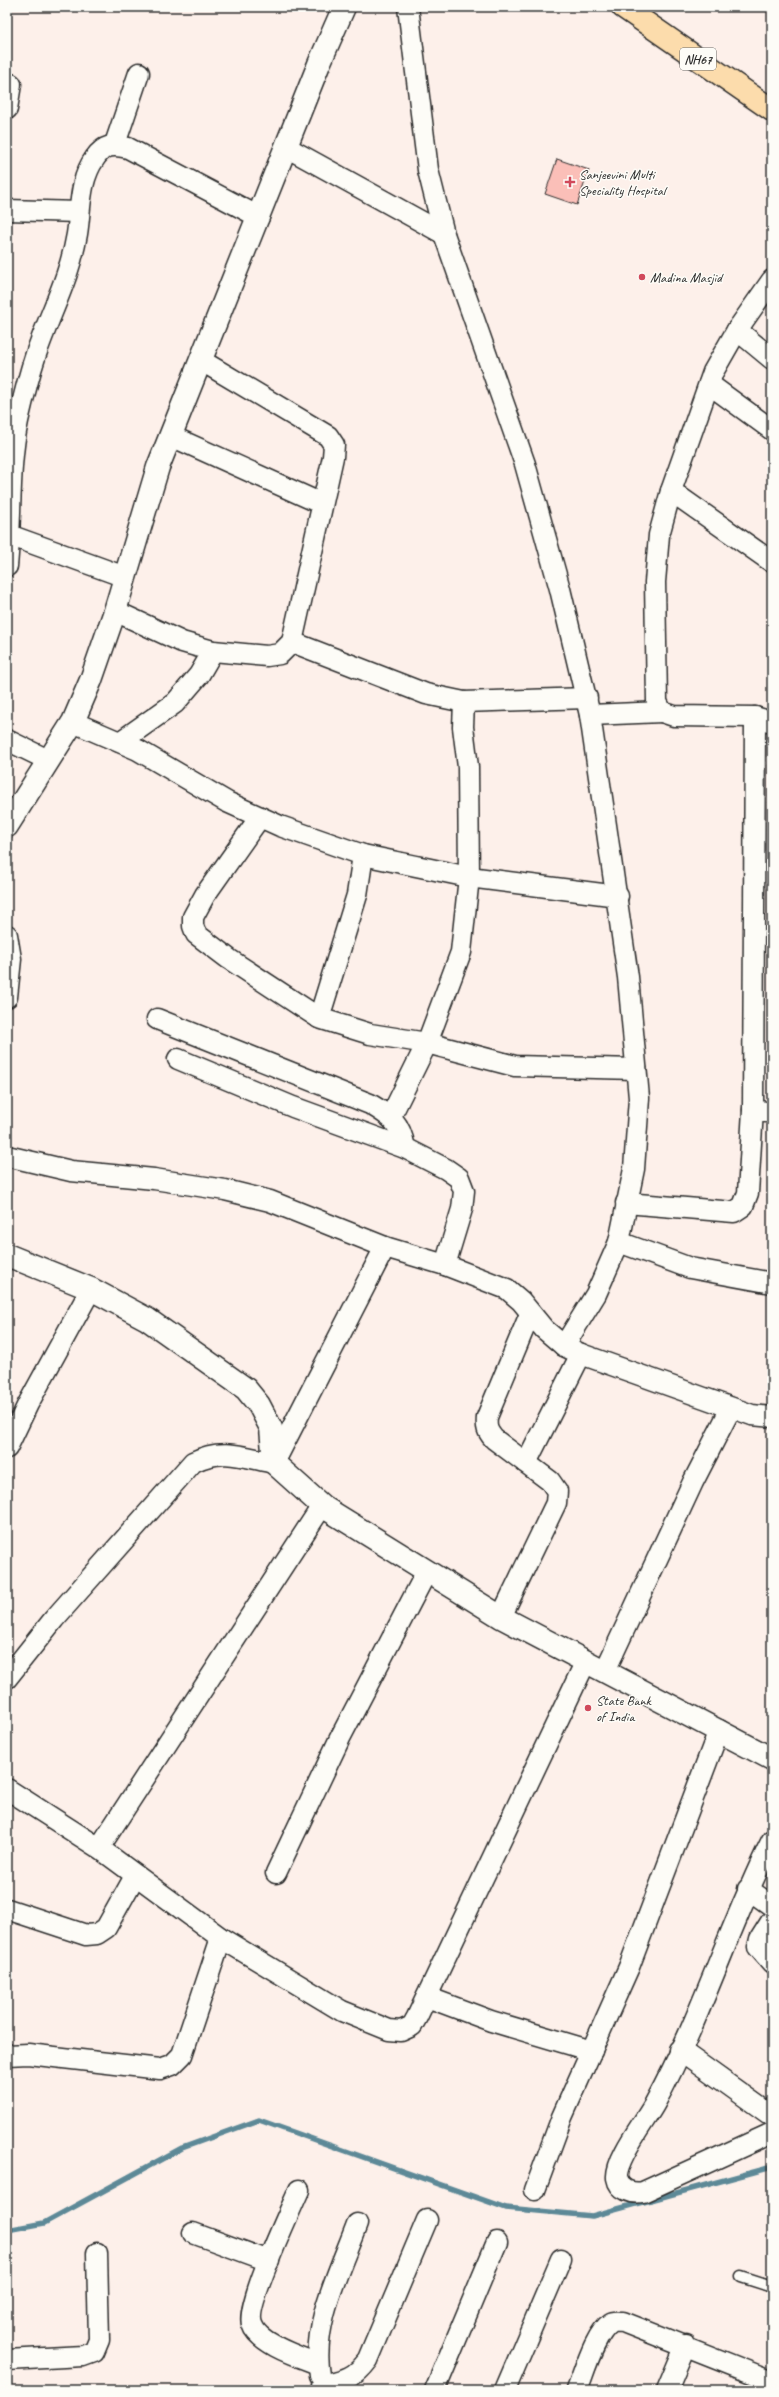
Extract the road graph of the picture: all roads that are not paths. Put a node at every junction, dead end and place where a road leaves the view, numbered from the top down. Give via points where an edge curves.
1 (344, 7) edge
2 (408, 7) edge
3 (623, 7) edge
4 (139, 73) dead end
5 (11, 84) dead end
6 (7, 109) edge
7 (772, 110) edge
8 (115, 144) junction
9 (286, 147) junction
10 (7, 210) edge
11 (80, 212) junction
12 (259, 217) junction
13 (444, 234) junction
14 (772, 280) edge
15 (737, 330) junction
16 (772, 359) edge
17 (202, 360) junction
18 (709, 384) junction
19 (772, 430) edge
20 (171, 436) junction
21 (10, 470) edge
22 (672, 491) junction
23 (322, 504) junction
24 (9, 535) junction
25 (772, 562) edge
26 (7, 566) edge
27 (125, 577) junction
28 (115, 611) junction
29 (292, 642) junction
30 (214, 651) junction
31 (464, 702) junction
32 (588, 707) junction
33 (662, 712) junction
34 (764, 719) edge
35 (73, 722) junction
36 (7, 740) edge
37 (120, 742) junction
38 (48, 760) junction
39 (260, 816) junction
40 (7, 826) edge
41 (363, 855) junction
42 (469, 877) junction
43 (618, 896) junction
44 (7, 935) edge
45 (7, 997) edge
46 (319, 1018) junction
47 (157, 1019) dead end
48 (427, 1043) junction
49 (178, 1060) dead end
50 (636, 1069) junction
51 (762, 1112) edge
52 (391, 1116) junction
53 (405, 1148) junction
54 (7, 1156) edge
55 (626, 1203) junction
56 (618, 1242) junction
57 (385, 1247) junction
58 (7, 1254) edge
59 (445, 1266) junction
60 (772, 1283) edge
61 (91, 1289) junction
62 (530, 1314) junction
63 (572, 1350) junction
64 (731, 1408) junction
65 (772, 1417) edge
66 (7, 1448) edge
67 (274, 1463) junction
68 (526, 1463) junction
69 (322, 1506) junction
70 (427, 1571) junction
71 (501, 1617) junction
72 (586, 1661) junction
73 (605, 1671) junction
74 (7, 1678) edge
75 (719, 1730) junction
76 (772, 1759) edge
77 (7, 1789) edge
78 (772, 1840) edge
79 (99, 1848) junction
80 (276, 1872) dead end
81 (135, 1876) junction
82 (748, 1889) junction
83 (772, 1906) edge
84 (7, 1910) edge
85 (772, 1920) edge
86 (221, 1938) junction
87 (772, 1963) edge
88 (427, 1997) junction
89 (680, 2050) junction
90 (592, 2051) junction
91 (7, 2055) edge
92 (772, 2116) edge
93 (772, 2134) edge
94 (300, 2190) dead end
95 (535, 2190) dead end
96 (427, 2220) dead end
97 (357, 2224) dead end
98 (193, 2233) dead end
99 (497, 2242) dead end
100 (97, 2253) dead end
101 (561, 2259) dead end
102 (269, 2261) junction
103 (741, 2277) dead end
104 (772, 2287) edge
105 (686, 2345) junction
106 (7, 2360) edge
107 (318, 2364) junction
108 (772, 2381) edge
109 (323, 2387) edge
110 (435, 2390) edge
111 (505, 2390) edge
112 (577, 2390) edge
113 (667, 2390) edge

1 - 9 main road
2 - 13 street via 428,170
3 - 7 highway, NH67
4 - 8 street
5 - 6 street
8 - 11 street via 103,147 93,160 81,192
8 - 12 street via 128,148
9 - 12 main road
9 - 13 street
10 - 11 street
11 - 21 street via 65,283 36,354 18,422
12 - 17 main road
13 - 32 street via 525,464 560,589
14 - 15 street
15 - 16 street
15 - 18 street
17 - 20 main road
17 - 23 street via 328,436 334,445 333,457
18 - 19 street
18 - 22 street
20 - 23 street
20 - 27 main road via 158,467
21 - 24 street
22 - 25 street
22 - 33 street via 659,535 655,582 657,702
23 - 29 street
24 - 26 street
24 - 27 street
27 - 28 main road
28 - 30 street via 182,642
28 - 35 main road
29 - 30 street via 280,654 267,656
29 - 31 street via 426,694
30 - 37 street via 199,676 175,703
31 - 32 street
31 - 42 street via 463,727 468,767
32 - 33 street
32 - 43 street
33 - 34 street via 674,716
34 - 51 street
35 - 37 street
35 - 38 main road
36 - 38 street
37 - 39 street via 227,802
38 - 40 main road
39 - 41 street via 320,841
39 - 46 street via 201,902 193,917 193,926 196,934 229,959
41 - 42 street
41 - 46 street via 357,895
42 - 43 street
42 - 48 street via 461,952
43 - 50 street
44 - 45 street via 12,959
46 - 48 street via 370,1034
47 - 52 street via 370,1104
48 - 50 street via 515,1066
48 - 52 street
49 - 53 street
50 - 55 street via 636,1147
51 - 55 street via 748,1194 743,1206 734,1212
52 - 53 street via 401,1130
53 - 59 street via 459,1178 464,1191 462,1209
54 - 57 street via 71,1172 154,1179 233,1191 270,1201
55 - 56 street
56 - 60 street via 690,1268
56 - 63 street
57 - 59 street
57 - 67 street
58 - 61 main road
59 - 62 street via 507,1289 521,1301
61 - 66 street
61 - 67 main road via 147,1319 246,1389 260,1405 271,1428
62 - 63 street via 544,1330
62 - 68 street via 486,1424 494,1439
63 - 64 street
63 - 68 street
64 - 65 street via 752,1415
64 - 73 street via 693,1482
67 - 69 main road
67 - 74 street via 223,1453 207,1455 193,1462 54,1619
68 - 71 street via 550,1481 557,1491 556,1503
69 - 70 main road
69 - 79 street
70 - 71 main road
70 - 80 street via 340,1738
71 - 72 main road
72 - 73 main road
72 - 88 street
73 - 75 main road
75 - 76 main road
75 - 90 street via 629,1967
77 - 79 street
78 - 82 street
79 - 81 street
81 - 84 street via 106,1928 97,1934 86,1935
81 - 86 street
82 - 83 street
82 - 89 street
85 - 87 street via 760,1938 758,1947
86 - 88 street via 342,2011 389,2030 401,2031 412,2026
86 - 91 street via 182,2055 172,2065 160,2069 28,2054
88 - 90 street via 491,2021
89 - 92 street
89 - 93 street via 656,2102 623,2156 617,2177 619,2184 628,2192 643,2192
90 - 95 street via 562,2117
94 - 102 street
96 - 109 street via 368,2360 361,2370 350,2378
97 - 107 street via 323,2318 317,2342
98 - 102 street
99 - 110 street
100 - 106 street via 99,2340 94,2352 83,2356
101 - 111 street
102 - 107 street via 251,2311 251,2324 257,2333 278,2348
103 - 104 lane
105 - 108 street
105 - 112 street via 623,2322 613,2322 606,2327 597,2341
105 - 113 street
107 - 109 street

